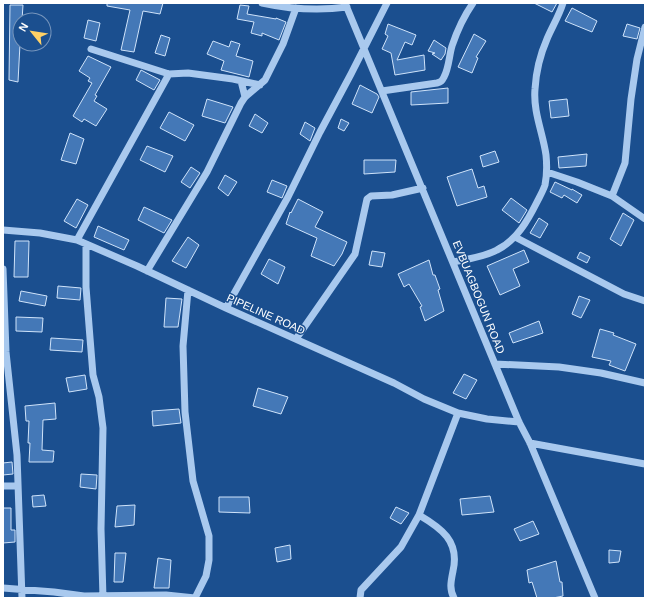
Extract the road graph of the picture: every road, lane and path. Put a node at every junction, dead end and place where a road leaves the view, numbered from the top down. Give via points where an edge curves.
1 (262, 3) edge
2 (387, 3) edge
3 (473, 3) edge
4 (563, 3) edge
5 (346, 5) edge
6 (296, 8) junction
7 (645, 27) edge
8 (364, 48) junction
9 (91, 49) dead end
10 (169, 74) junction
11 (241, 81) junction
12 (260, 85) junction
13 (382, 91) junction
14 (245, 97) junction
15 (547, 172) junction
16 (423, 188) junction
17 (612, 196) junction
18 (645, 219) edge
19 (3, 230) edge
20 (515, 237) junction
21 (77, 240) junction
22 (86, 244) junction
23 (453, 262) junction
24 (3, 269) edge
25 (147, 271) junction
26 (188, 290) junction
27 (645, 301) edge
28 (226, 308) junction
29 (296, 339) junction
30 (496, 364) junction
31 (645, 383) edge
32 (7, 393) edge
33 (458, 413) junction
34 (519, 422) junction
35 (530, 442) junction
36 (645, 464) edge
37 (3, 486) edge
38 (18, 486) junction
39 (418, 514) junction
40 (3, 588) edge
41 (21, 590) junction
42 (103, 597) edge
43 (22, 598) edge
44 (195, 598) edge
45 (360, 598) edge
46 (454, 598) edge
47 (595, 598) edge

1 - 6 street
2 - 8 street
3 - 13 street via 457,32 442,81 438,84
4 - 15 street via 546,40 536,72 537,118 546,154
5 - 6 street via 336,9
5 - 8 street, EVBUAGBOGUN ROAD
6 - 12 street via 270,72
7 - 17 street via 630,99 625,163
8 - 13 street, EVBUAGBOGUN ROAD
8 - 28 street via 288,197
9 - 10 street
10 - 11 street via 188,73
10 - 21 street
11 - 12 street
11 - 14 street
12 - 14 street
13 - 16 street, EVBUAGBOGUN ROAD
14 - 25 street via 207,172
15 - 17 street
15 - 20 street via 545,186
16 - 23 street, EVBUAGBOGUN ROAD
16 - 29 street via 371,196 367,199 355,254
17 - 18 street
19 - 21 street, PIPELINE ROAD
20 - 23 street via 498,250
20 - 27 street via 624,294
21 - 22 street, PIPELINE ROAD
22 - 25 street, PIPELINE ROAD
22 - 42 street via 86,287 91,346 102,428
23 - 30 street, EVBUAGBOGUN ROAD
24 - 32 street
25 - 26 street, PIPELINE ROAD
26 - 28 street, PIPELINE ROAD
26 - 44 street via 183,346 185,412 193,481 209,536 206,576
28 - 29 street, PIPELINE ROAD
29 - 33 street, PIPELINE ROAD
30 - 31 street via 559,367
30 - 34 street, EVBUAGBOGUN ROAD
32 - 38 street via 17,455
33 - 34 street, PIPELINE ROAD
33 - 39 street
34 - 35 street, EVBUAGBOGUN ROAD
35 - 36 street
35 - 47 street, EVBUAGBOGUN ROAD
37 - 38 street
38 - 41 street
39 - 45 street via 402,547 361,590
39 - 46 street via 447,536 453,545 455,563 450,586
40 - 41 street
41 - 42 street
41 - 43 street
42 - 44 street via 166,595

